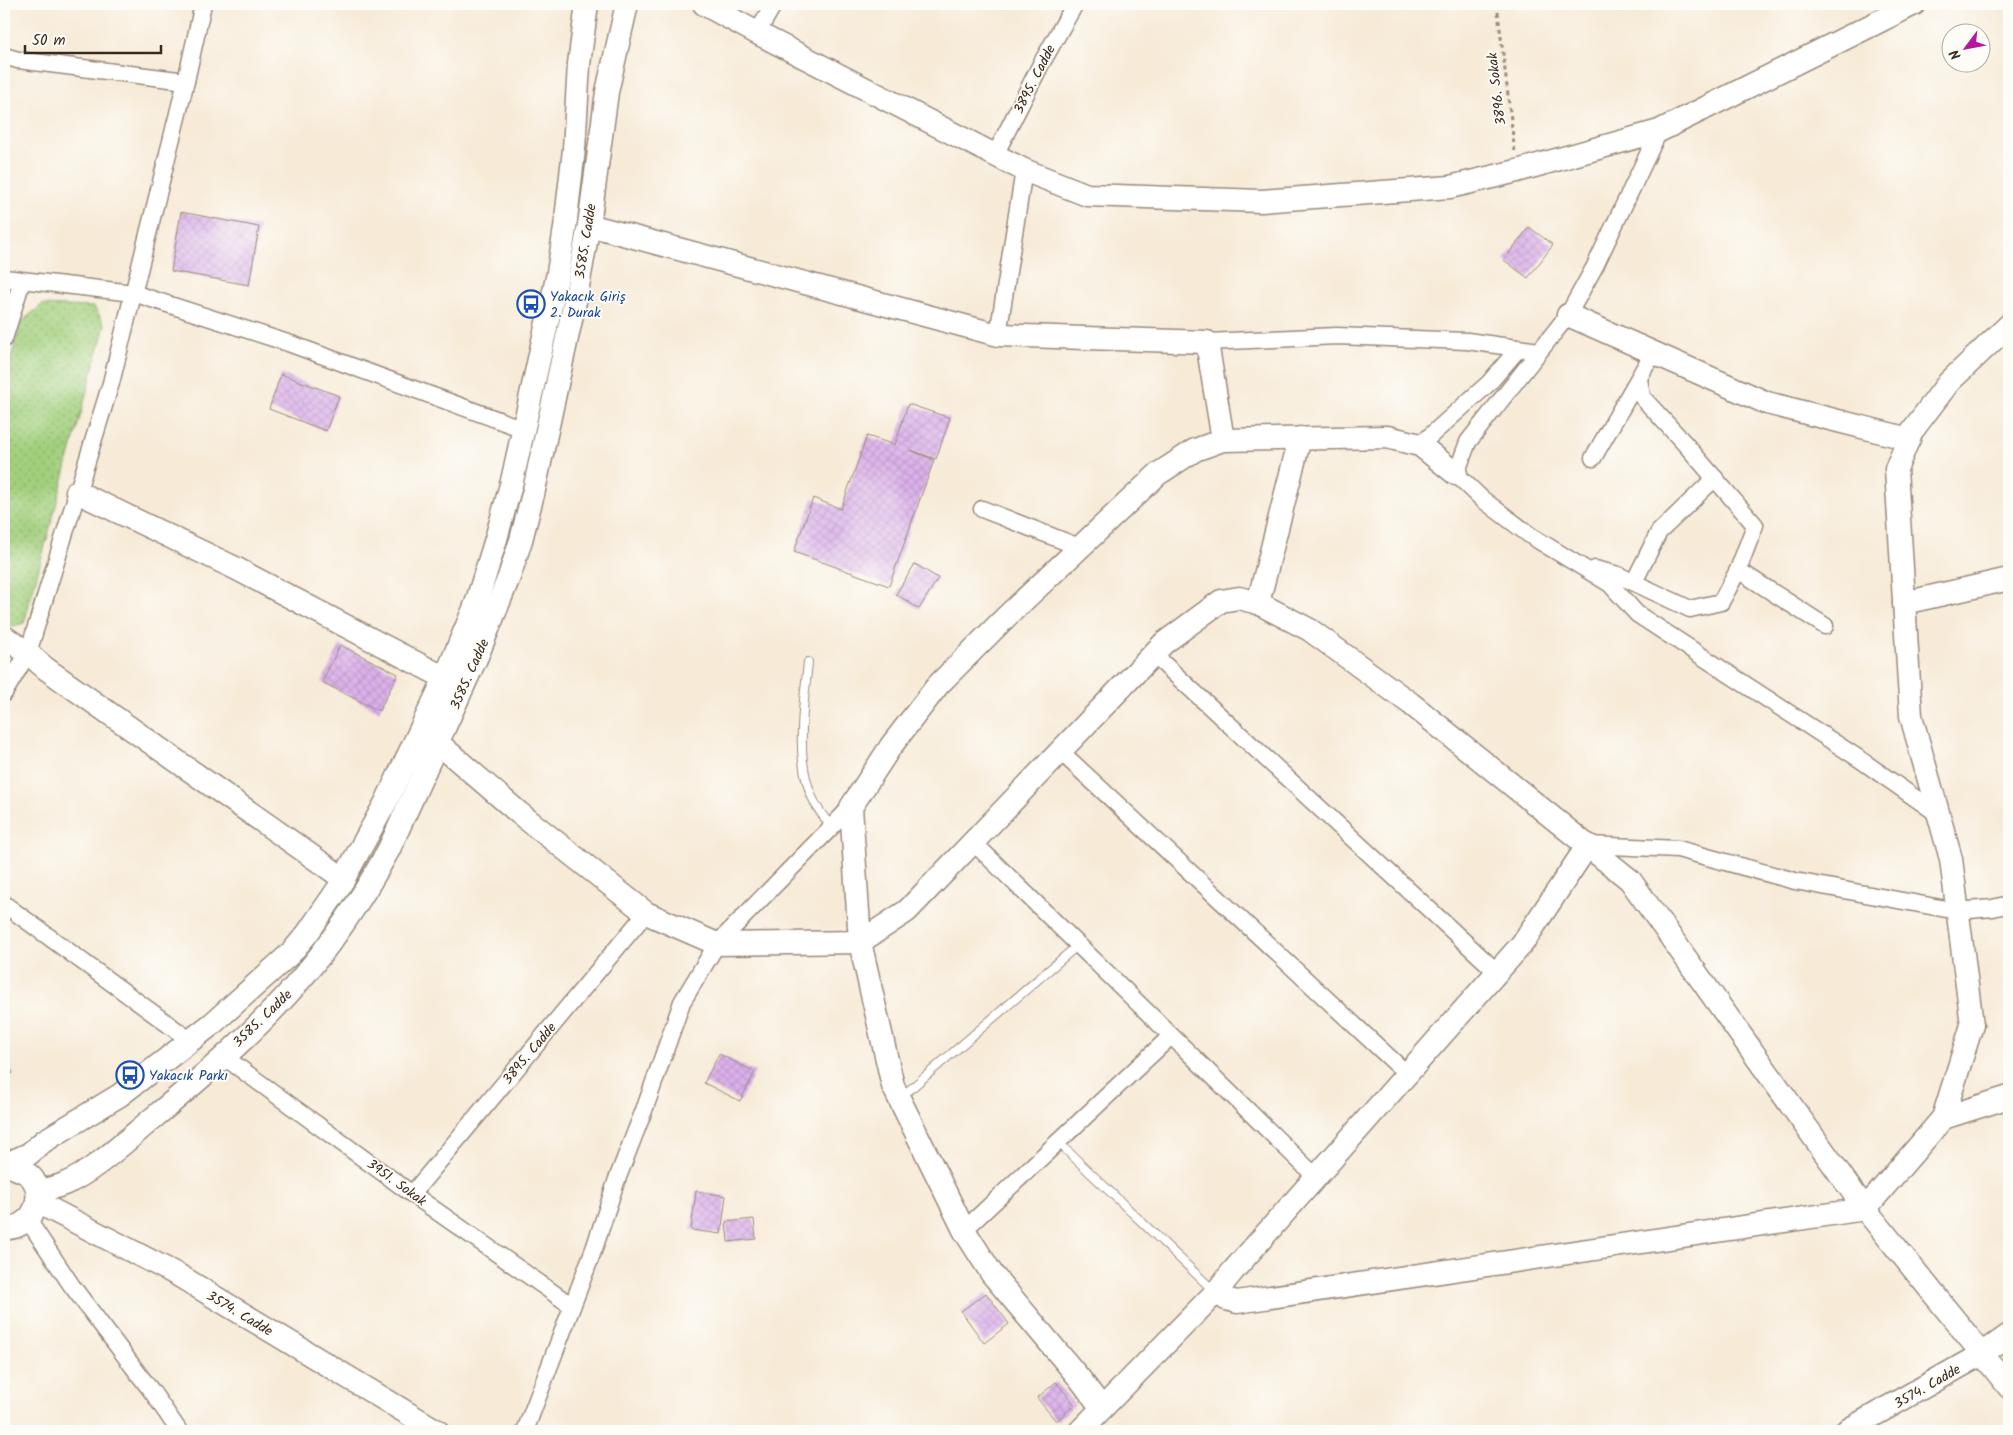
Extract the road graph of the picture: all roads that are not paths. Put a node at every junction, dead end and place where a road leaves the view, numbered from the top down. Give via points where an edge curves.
1 (203, 4) edge
2 (587, 4) edge
3 (626, 4) edge
4 (704, 4) edge
5 (774, 4) edge
6 (1075, 4) edge
7 (1914, 4) edge
8 (757, 33) junction
9 (4, 56) edge
10 (186, 80) junction
11 (1659, 131) junction
12 (995, 155) junction
13 (1024, 170) junction
14 (588, 224) junction
15 (4, 278) edge
16 (22, 281) junction
17 (134, 293) junction
18 (1568, 315) junction
19 (2009, 325) edge
20 (998, 335) junction
21 (4, 339) edge
22 (1208, 342) junction
23 (1519, 348) junction
24 (1540, 351) junction
25 (1653, 353) junction
26 (1639, 379) junction
27 (523, 429) junction
28 (1300, 438) junction
29 (1909, 439) junction
30 (1223, 440) junction
31 (1420, 445) junction
32 (1594, 458) dead end
33 (1456, 474) junction
34 (1715, 478) junction
35 (77, 492) junction
36 (982, 509) dead end
37 (1079, 547) junction
38 (1581, 566) junction
39 (1738, 570) junction
40 (2009, 579) edge
41 (1634, 582) junction
42 (1258, 603) junction
43 (1904, 603) junction
44 (1825, 626) dead end
45 (4, 636) edge
46 (28, 653) junction
47 (1153, 654) junction
48 (808, 662) dead end
49 (446, 678) junction
50 (4, 693) edge
51 (438, 743) junction
52 (1060, 751) junction
53 (851, 808) junction
54 (1938, 814) junction
55 (832, 826) junction
56 (973, 842) junction
57 (1588, 845) junction
58 (344, 879) junction
59 (4, 904) edge
60 (2009, 904) edge
61 (1957, 911) junction
62 (646, 913) junction
63 (860, 942) junction
64 (716, 944) junction
65 (1078, 945) junction
66 (1497, 972) junction
67 (1171, 1036) junction
68 (191, 1041) junction
69 (223, 1056) junction
70 (1407, 1074) junction
71 (2009, 1097) edge
72 (899, 1099) junction
73 (1943, 1118) junction
74 (1058, 1142) junction
75 (5, 1164) edge
76 (1316, 1178) junction
77 (412, 1194) junction
78 (1865, 1209) junction
79 (20, 1217) edge
80 (964, 1230) junction
81 (1216, 1292) junction
82 (572, 1306) junction
83 (2009, 1335) edge
84 (1982, 1354) junction
85 (2009, 1387) edge
86 (1102, 1407) junction
87 (179, 1431) edge
88 (438, 1431) edge
89 (525, 1431) edge
90 (1080, 1431) edge
91 (1846, 1431) edge

1 - 10 street
2 - 27 street, 3585. Cadde via 565,228
3 - 14 street, 3585. Cadde via 607,92
4 - 8 street
5 - 8 street
6 - 12 street, 3895. Cadde
7 - 11 street
8 - 12 street
9 - 10 street
10 - 17 street
11 - 13 street via 1450,187 1261,201 1087,195
11 - 18 street
12 - 13 street
13 - 20 street
14 - 20 street
14 - 51 street, 3585. Cadde via 577,292 521,540 495,614
15 - 16 street
16 - 17 street
16 - 21 street
17 - 27 street via 291,344
17 - 35 street via 111,383
18 - 24 street
18 - 25 street
19 - 29 street via 1949,382
20 - 22 street
22 - 23 street via 1337,336 1467,341
22 - 30 street
23 - 24 street
23 - 31 street via 1489,382
24 - 33 street via 1468,442
25 - 26 street
25 - 29 street via 1767,403
26 - 32 street
26 - 34 street via 1642,397
27 - 49 street, 3585. Cadde via 496,540 476,604
28 - 30 street
28 - 31 street via 1387,436
28 - 42 street
29 - 43 street via 1896,469
30 - 37 street via 1195,450 1158,474
31 - 33 street
33 - 38 street via 1482,500 1531,536
34 - 39 street via 1755,525
34 - 41 street via 1659,532
35 - 46 street
35 - 49 street via 235,568
36 - 37 street
37 - 53 street via 938,685 891,746
38 - 41 street
38 - 54 street via 1610,584 1637,614
39 - 41 street via 1721,602 1690,609
39 - 44 street
40 - 43 street
42 - 47 street via 1239,598 1221,601
42 - 57 street via 1310,630 1410,703
43 - 54 street via 1911,716
45 - 46 street
46 - 50 street
46 - 58 street
47 - 52 street
47 - 66 street
48 - 55 lane via 801,740 807,783 815,806
49 - 58 street, 3585. Cadde via 386,802
51 - 62 street via 519,813
51 - 69 street, 3585. Cadde via 389,850 348,918 294,987
52 - 56 street
52 - 70 street
53 - 55 street
53 - 63 street
54 - 61 street via 1951,859
55 - 64 street
56 - 63 street via 907,911
56 - 65 street
57 - 61 street via 1678,849 1795,881
57 - 66 street via 1522,944
57 - 78 street via 1630,880
58 - 68 street, 3585. Cadde via 292,953
59 - 68 street
60 - 61 street
61 - 73 street via 1972,1025
62 - 64 street
62 - 77 street, 3895. Cadde
63 - 64 street
63 - 72 street via 892,1086
64 - 82 street via 682,1002
65 - 67 street
65 - 72 lane
66 - 70 street
67 - 74 street
67 - 76 street
68 - 75 street, 3585. Cadde via 120,1095 44,1141 29,1154
69 - 77 street, 3951. Sokak
69 - 79 street, 3585. Cadde via 98,1164
70 - 76 street
71 - 73 street
72 - 80 street
73 - 78 street
74 - 80 street
74 - 81 lane
75 - 79 street, 3585. Cadde via 26,1173 34,1182
76 - 81 street
77 - 82 street, 3951. Sokak
78 - 81 street via 1237,1302
78 - 84 street
79 - 87 street
79 - 88 street, 3574. Cadde via 178,1275
80 - 86 street via 992,1274
81 - 86 street
82 - 89 street
83 - 84 street, 3574. Cadde
84 - 85 street
84 - 91 street, 3574. Cadde
86 - 90 street

